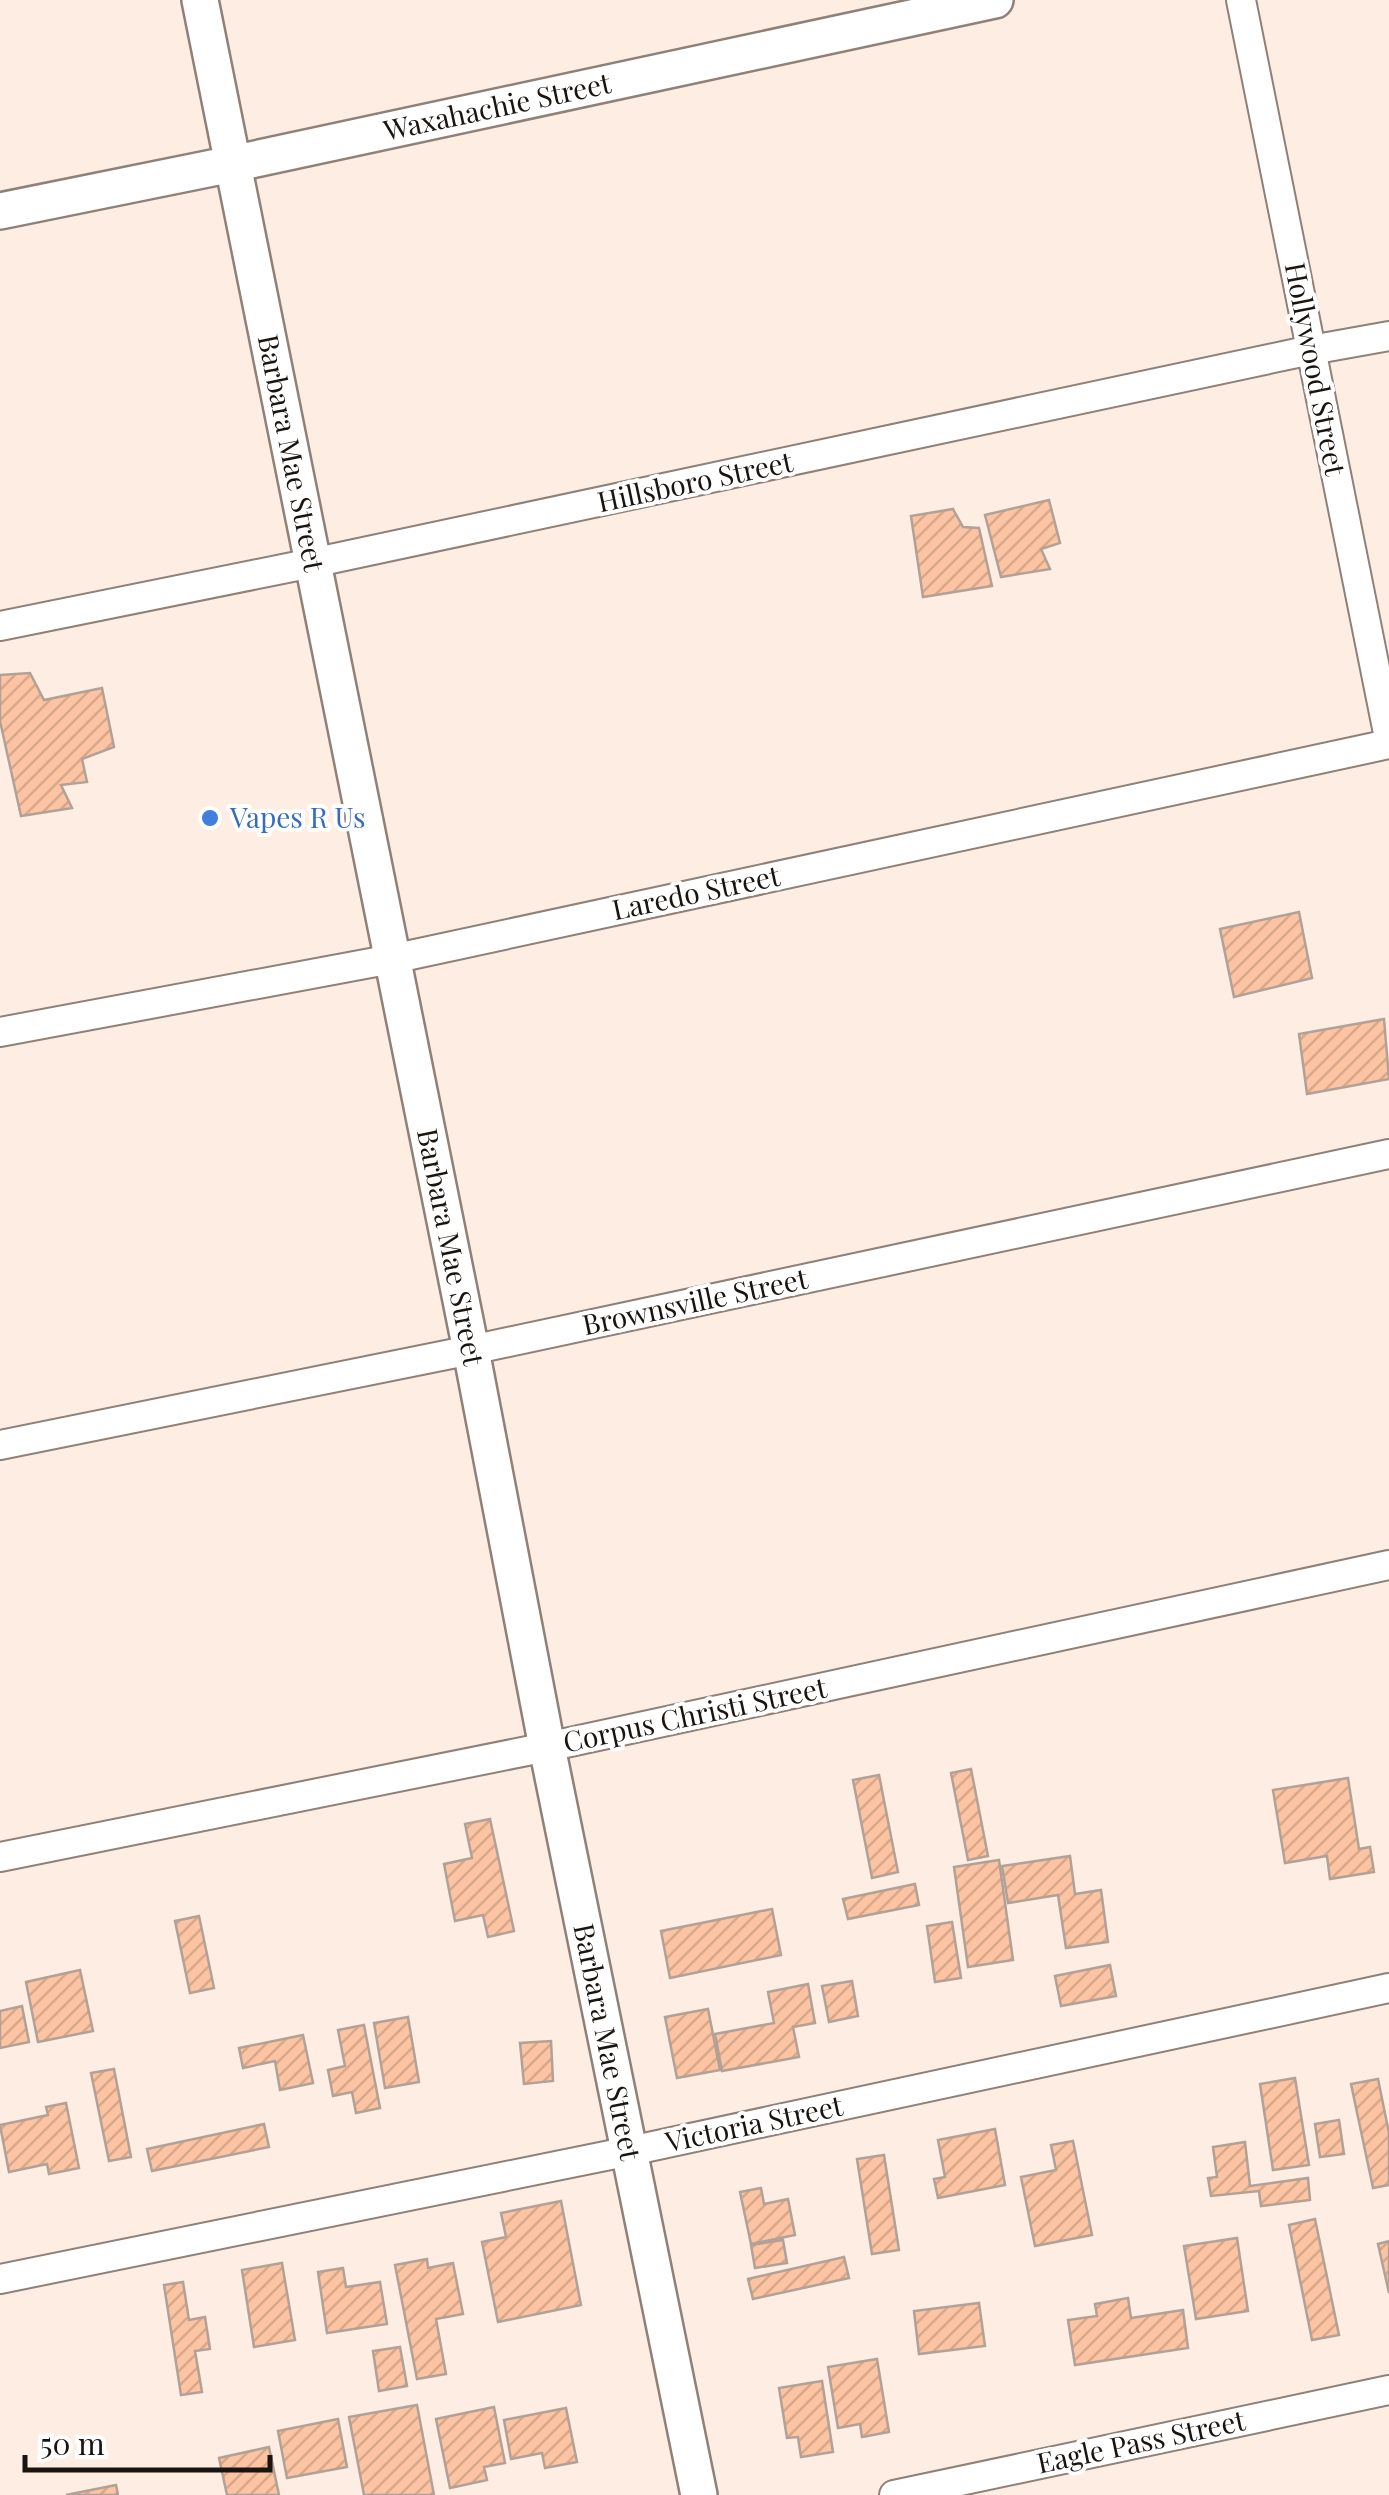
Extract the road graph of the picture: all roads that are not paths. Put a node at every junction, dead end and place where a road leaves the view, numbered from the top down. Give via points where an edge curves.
1 (200, 0) edge
2 (995, 0) edge
3 (1241, 0) edge
4 (232, 164) junction
5 (0, 211) edge
6 (1389, 336) edge
7 (1311, 350) junction
8 (312, 563) junction
9 (0, 626) edge
10 (1389, 741) edge
11 (392, 958) junction
12 (0, 1032) edge
13 (1389, 1154) edge
14 (471, 1350) junction
15 (0, 1445) edge
16 (1389, 1564) edge
17 (547, 1747) junction
18 (0, 1858) edge
19 (1389, 1988) edge
20 (630, 2151) junction
21 (0, 2279) edge
22 (1389, 2390) edge
23 (699, 2495) edge
24 (894, 2495) edge

1 - 4 street, Barbara Mae Street
2 - 4 street, Waxahachie Street
3 - 7 street, Hollywood Street
4 - 5 street, Waxahachie Street
4 - 8 street, Barbara Mae Street
6 - 7 street, Hillsboro Street
7 - 8 street, Hillsboro Street
7 - 10 street, Hollywood Street
8 - 9 street, Hillsboro Street
8 - 11 street, Barbara Mae Street
10 - 11 street, Laredo Street
11 - 12 street, Laredo Street
11 - 14 street, Barbara Mae Street
13 - 14 street, Brownsville Street
14 - 15 street, Brownsville Street
14 - 17 street, Barbara Mae Street
16 - 17 street, Corpus Christi Street
17 - 18 street, Corpus Christi Street
17 - 20 street, Barbara Mae Street
19 - 20 street, Victoria Street
20 - 21 street, Victoria Street
20 - 23 street, Barbara Mae Street
22 - 24 street, Eagle Pass Street

